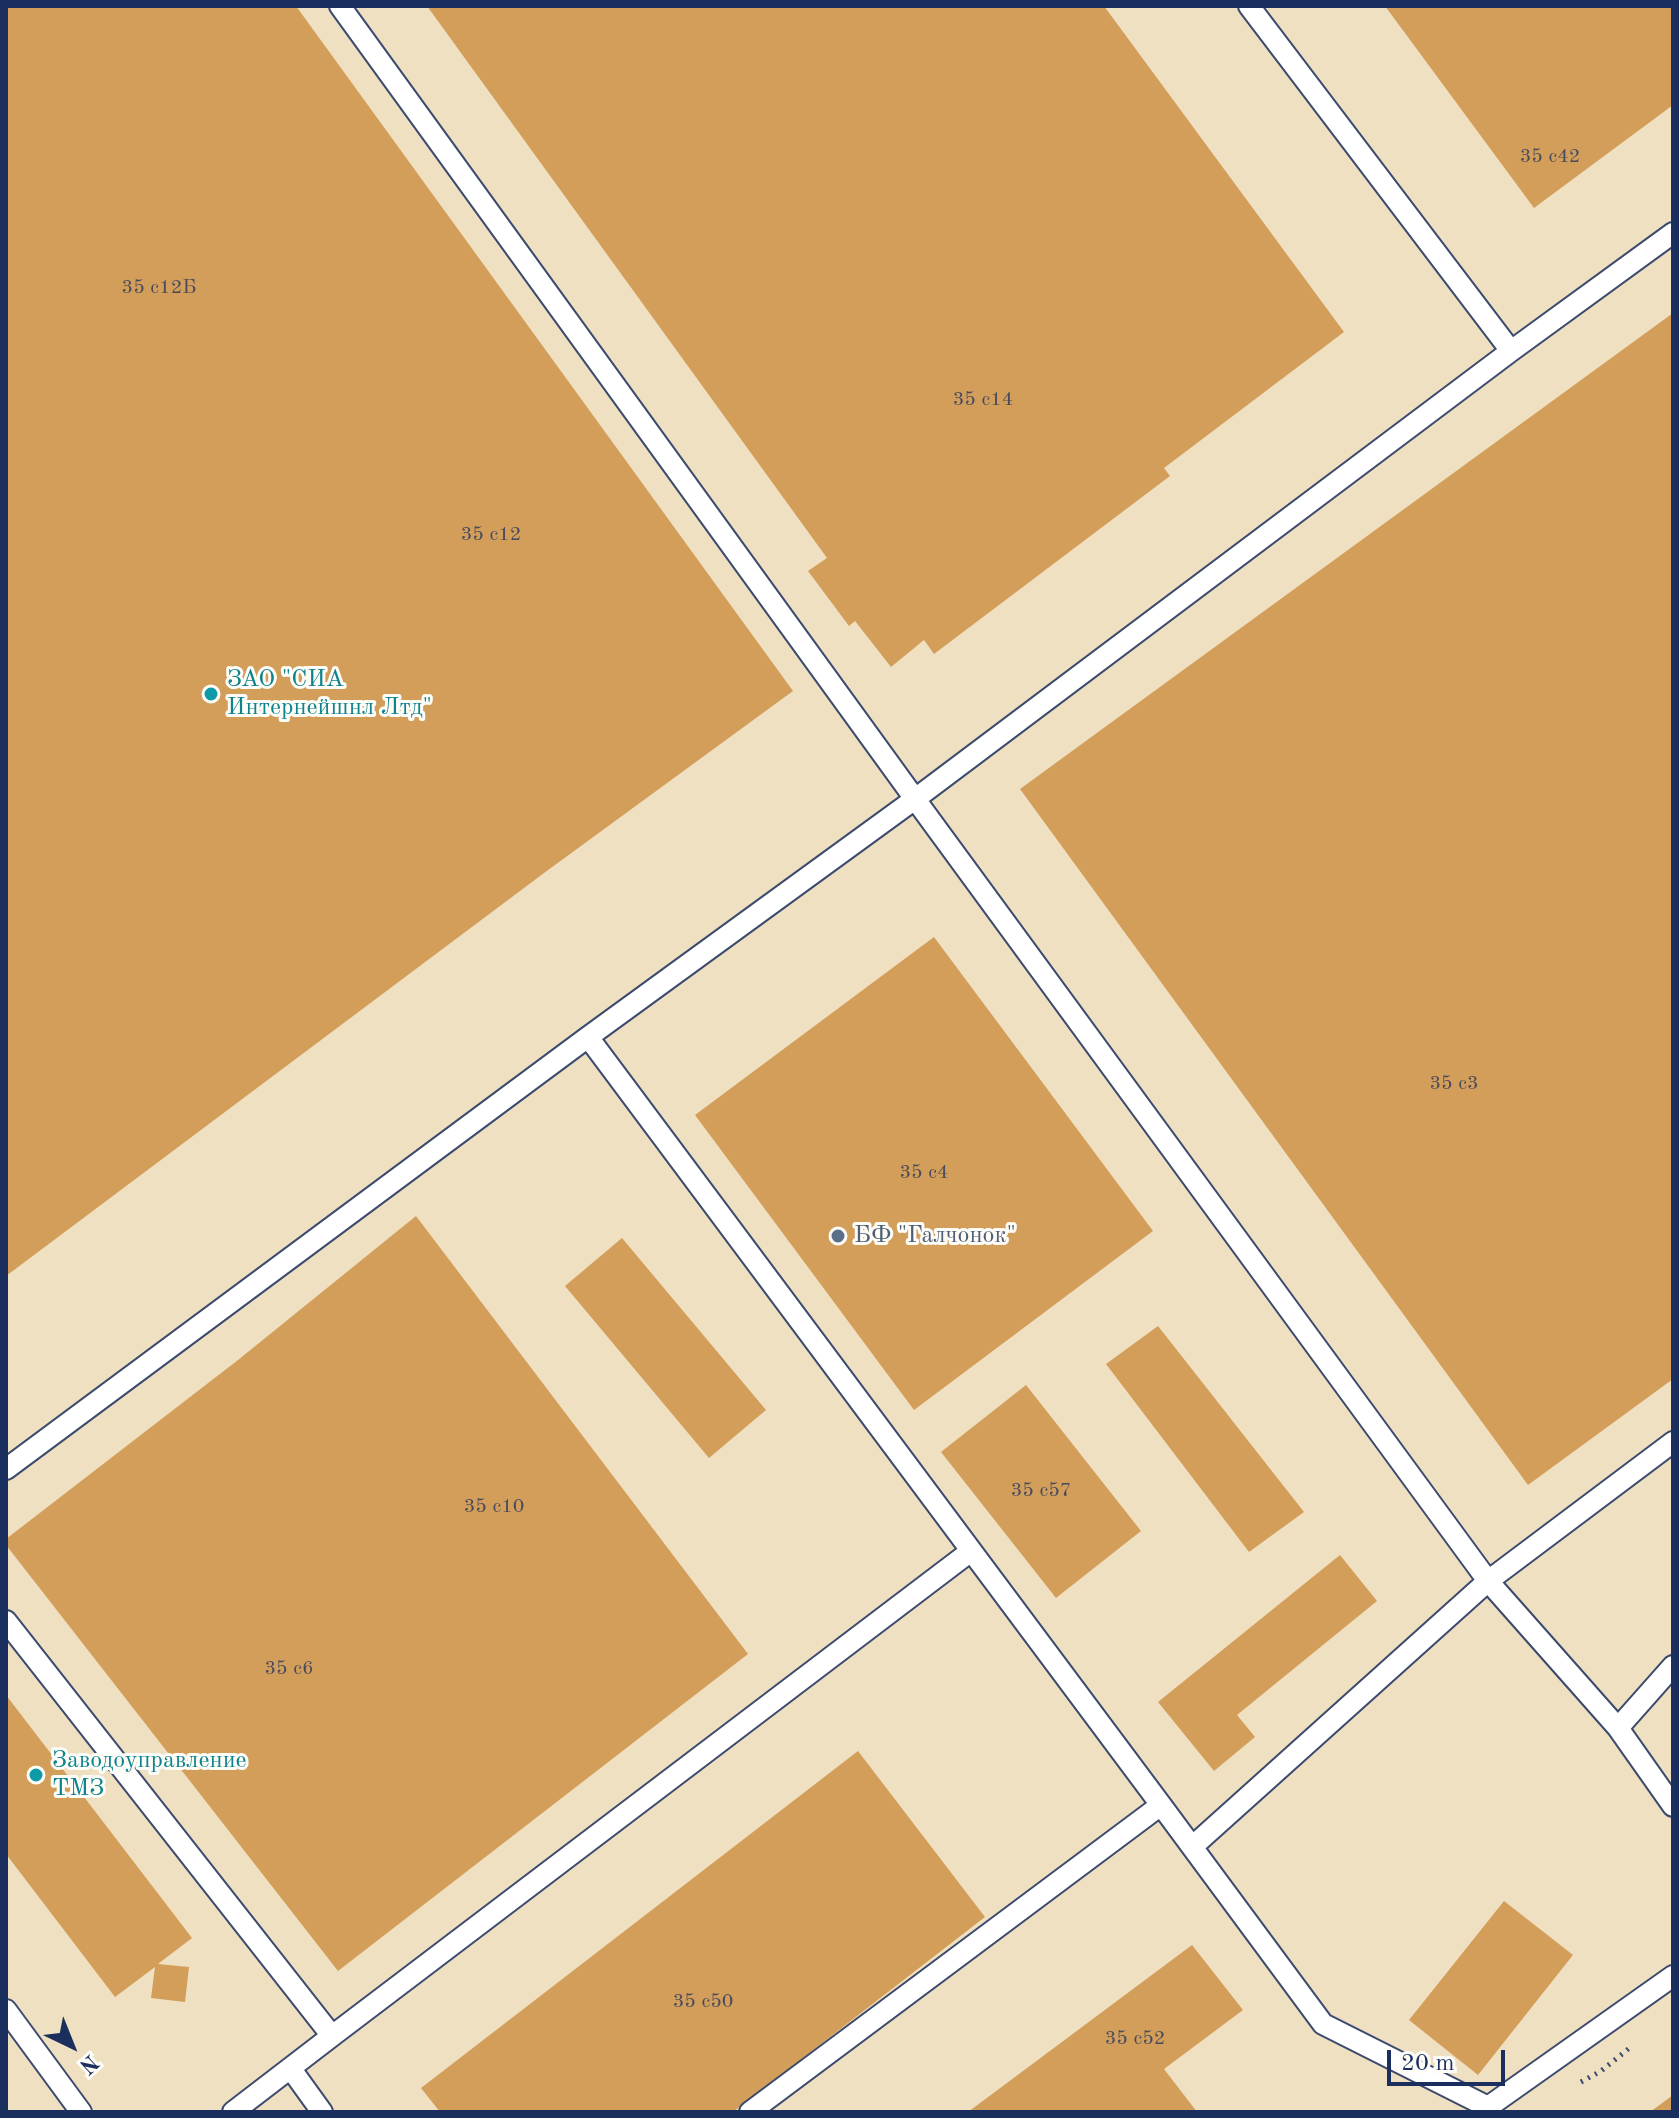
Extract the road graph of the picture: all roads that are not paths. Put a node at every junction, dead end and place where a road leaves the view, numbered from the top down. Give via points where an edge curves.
1 (1249, 6) edge
2 (352, 10) edge
3 (1673, 233) edge
4 (1511, 351) junction
5 (915, 799) junction
6 (588, 1037) junction
7 (1673, 1442) edge
8 (6, 1469) edge
9 (971, 1551) junction
10 (1488, 1581) junction
11 (6, 1621) edge
12 (1673, 1666) edge
13 (1618, 1728) junction
14 (1161, 1805) junction
15 (1673, 1806) edge
16 (1192, 1847) junction
17 (1673, 1976) edge
18 (6, 2010) edge
19 (332, 2036) junction
20 (291, 2069) junction
21 (81, 2112) edge
22 (233, 2112) edge
23 (322, 2112) edge
24 (750, 2112) edge

1 - 4 lane
2 - 5 lane
3 - 4 lane
4 - 5 lane
5 - 6 lane
5 - 10 lane
6 - 8 lane
6 - 9 lane
7 - 10 lane
9 - 14 lane
9 - 19 lane
10 - 13 lane
10 - 16 lane
11 - 19 lane
12 - 13 lane
13 - 15 lane
14 - 16 lane
14 - 24 lane
16 - 17 lane via 1323,2024 1488,2107
18 - 21 lane
19 - 20 lane
20 - 22 lane
20 - 23 lane

